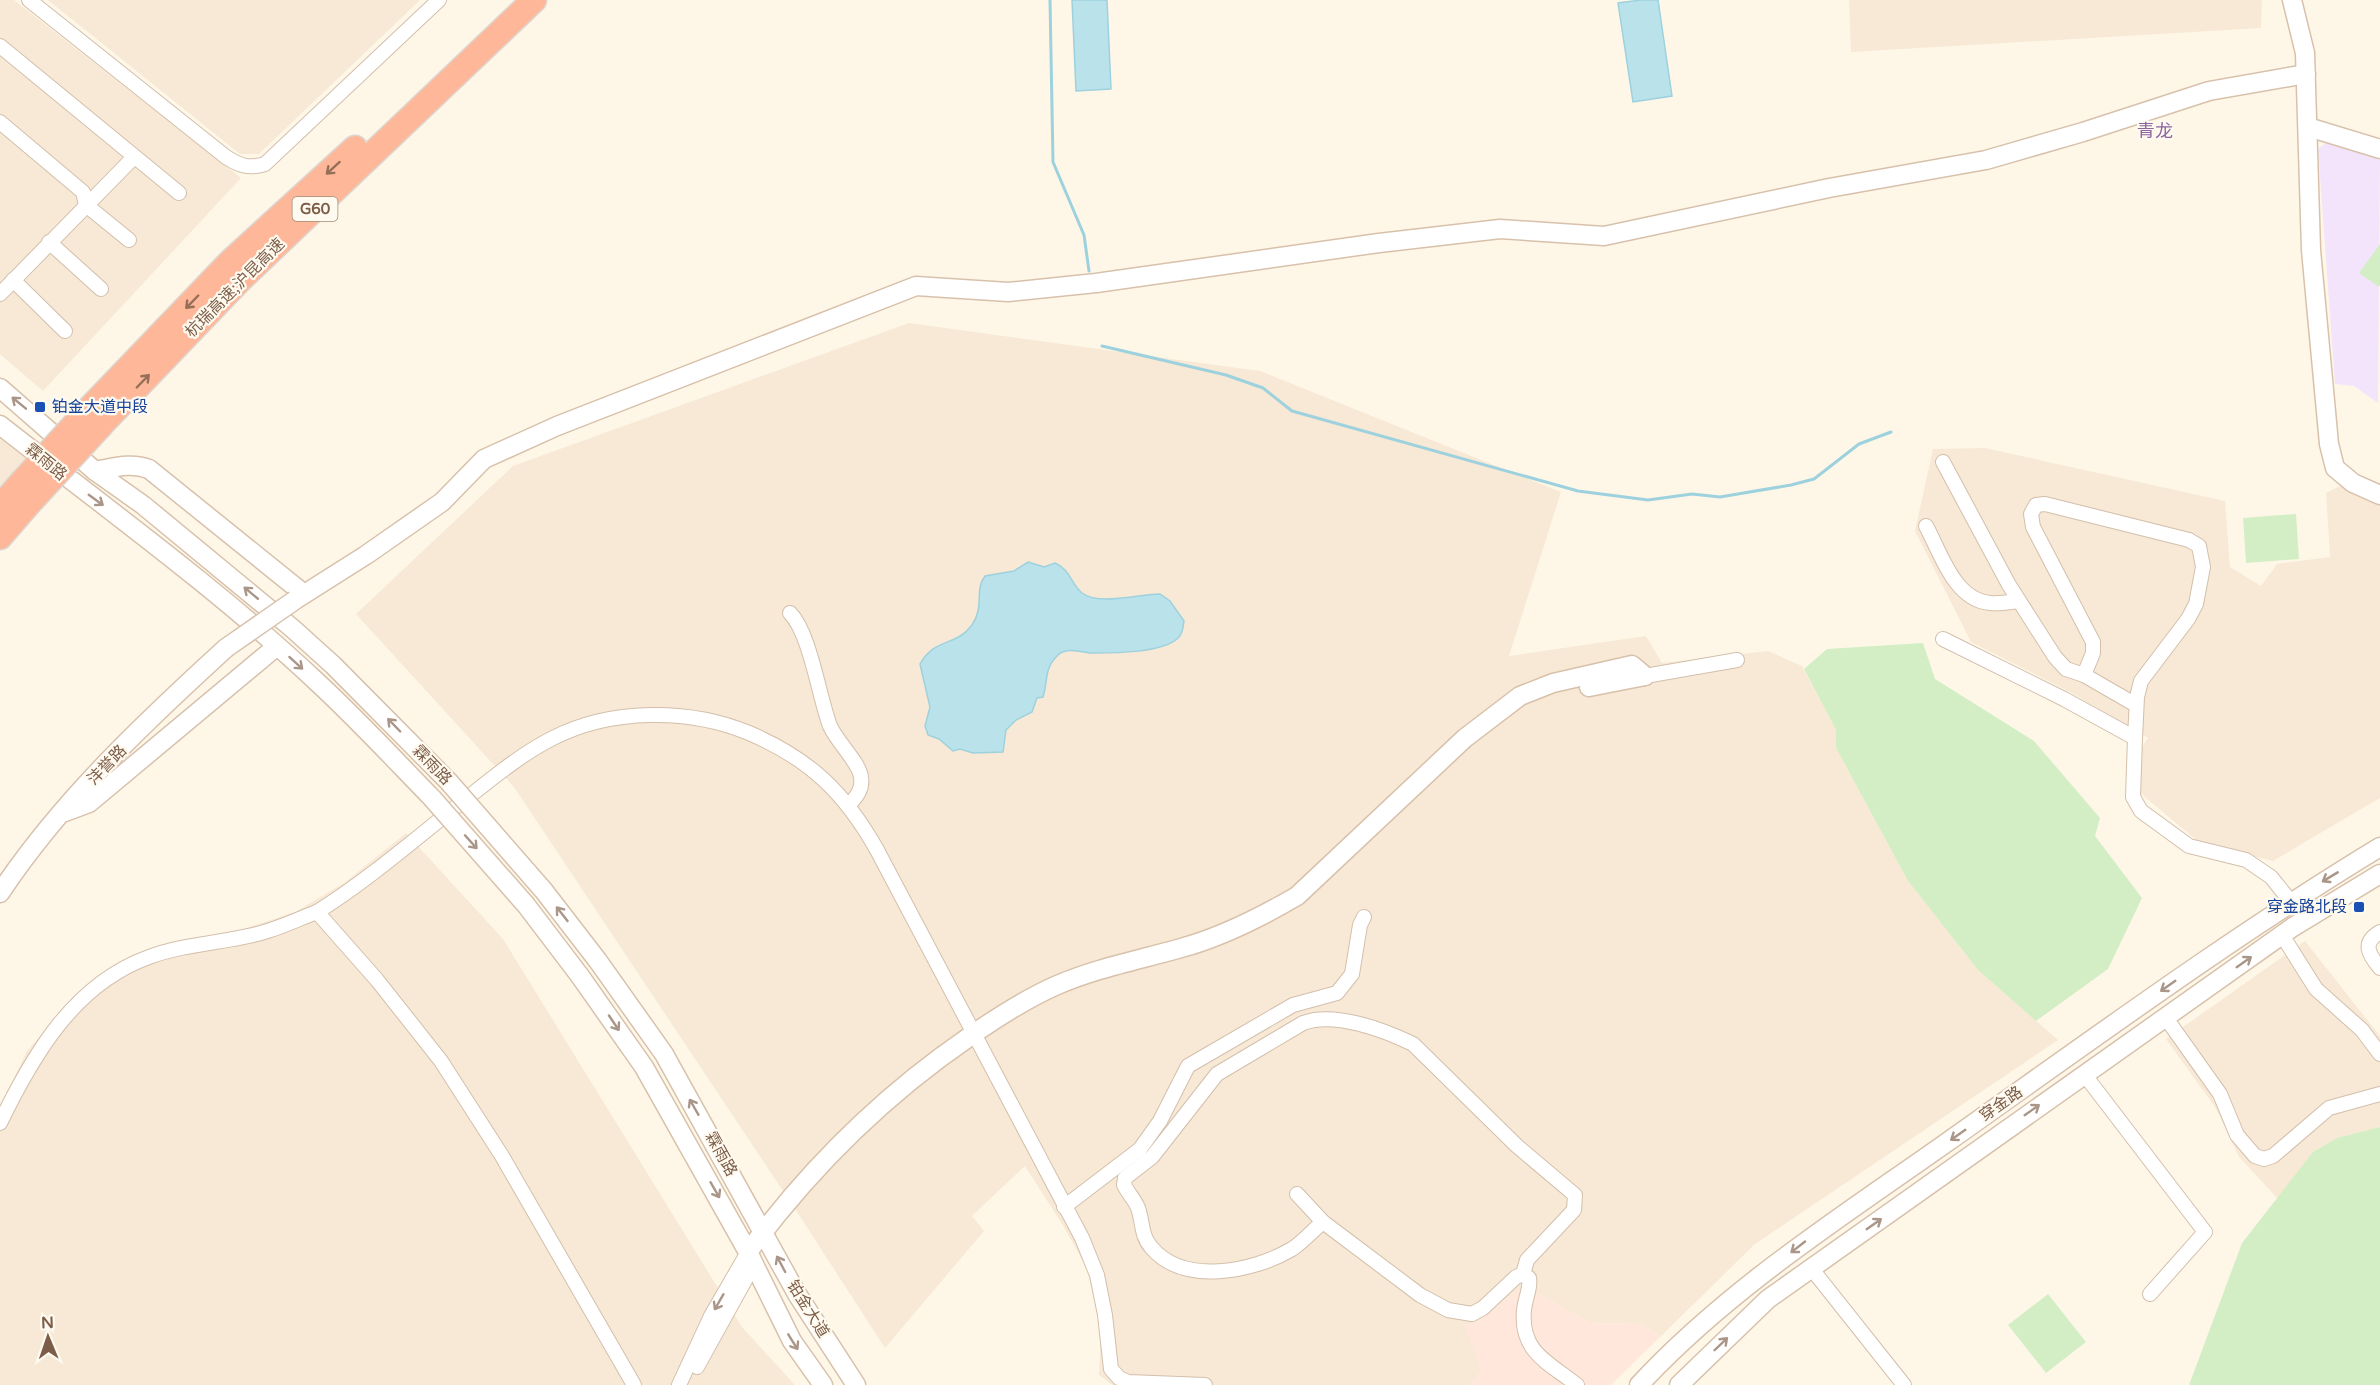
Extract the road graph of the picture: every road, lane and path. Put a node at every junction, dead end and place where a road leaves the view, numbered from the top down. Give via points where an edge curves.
1 (29, 0) edge
2 (439, 0) edge
3 (515, 0) edge
4 (534, 0) edge
5 (2292, 0) edge
6 (0, 46) edge
7 (2306, 74) junction
8 (0, 122) edge
9 (2308, 127) junction
10 (2380, 149) edge
11 (134, 157) junction
12 (179, 193) dead end
13 (86, 205) junction
14 (129, 240) dead end
15 (49, 242) junction
16 (13, 280) junction
17 (100, 289) dead end
18 (0, 294) edge
19 (66, 331) dead end
20 (0, 388) edge
21 (94, 418) junction
22 (0, 425) edge
23 (1943, 462) dead end
24 (95, 471) junction
25 (26, 492) junction
26 (2380, 495) edge
27 (0, 507) edge
28 (1926, 526) dead end
29 (0, 537) edge
30 (300, 597) junction
31 (2019, 602) junction
32 (790, 613) dead end
33 (1943, 639) dead end
34 (276, 646) junction
35 (1737, 660) dead end
36 (2084, 675) junction
37 (1645, 676) joint
38 (2136, 705) junction
39 (2135, 738) junction
40 (849, 805) junction
41 (61, 813) junction
42 (2380, 847) edge
43 (2380, 874) edge
44 (0, 892) edge
45 (2291, 902) junction
46 (317, 912) junction
47 (1364, 917) dead end
48 (2380, 932) edge
49 (2282, 935) junction
50 (2380, 968) edge
51 (2166, 1018) junction
52 (976, 1039) junction
53 (2380, 1054) edge
54 (2084, 1074) junction
55 (2380, 1094) edge
56 (0, 1123) edge
57 (1298, 1194) dead end
58 (1064, 1207) junction
59 (1323, 1222) junction
60 (766, 1236) junction
61 (751, 1258) junction
62 (1811, 1268) junction
63 (1523, 1274) junction
64 (2150, 1294) dead end
65 (634, 1385) edge
66 (679, 1385) edge
67 (688, 1385) edge
68 (823, 1385) edge
69 (856, 1385) edge
70 (1205, 1385) edge
71 (1577, 1385) edge
72 (1639, 1385) edge
73 (1679, 1385) edge
74 (1904, 1385) edge

1 - 2 street via 226,157 253,168 265,164
3 -> 21 highway, 杭瑞高速;沪昆高速 / G60 via 230,262
21 -> 4 highway, 杭瑞高速;沪昆高速 / G60
5 - 7 main road
6 - 11 street
7 - 9 main road
7 - 30 main road, 沣誉路 via 2209,91 1986,160 1829,188 1604,236 1500,230 1008,292 915,286 557,426 484,459 442,502
8 - 13 street via 83,192
9 - 10 main road
9 - 26 main road via 2311,250 2329,444 2335,468 2352,483
11 - 12 street
11 - 13 street
13 - 14 street
13 - 15 street
15 - 16 street
15 - 17 street
16 - 18 street
16 - 19 street
24 -> 20 main road, 霖雨路
21 - 25 highway, 杭瑞高速;沪昆高速 / G60, bridge
22 -> 34 main road, 霖雨路 via 129,524
23 - 31 street
24 - 30 main road via 127,465 149,469
60 -> 24 main road, 霖雨路, bridge via 664,1054 544,891 449,782 333,664 143,505
25 - 27 highway, G60
25 - 29 highway, 杭瑞高速;沪昆高速 / G60
28 - 31 street via 1960,589 1973,599 1990,603
30 - 41 main road, 沣誉路, bridge via 226,648
31 - 36 street via 2066,669
32 - 40 street via 801,629 830,726 861,774 858,795
33 - 39 street
34 - 41 main road via 89,803
34 -> 61 main road, 霖雨路, bridge via 317,681 432,798 526,905 644,1067
35 - 37 street
36 - 38 street
36 - 38 street via 2093,642 2034,527 2031,514 2036,505 2056,506 2189,540 2199,546 2203,567 2196,604 2141,681
37 - 52 main road via 1557,694 1526,706 1473,747 1304,905 1270,925 1186,959 1103,980 1058,997
38 - 39 street
39 - 45 street via 2133,796 2141,811 2189,846 2246,860 2271,877
40 - 46 street via 828,781 792,755 732,726 669,716 612,719 579,727 530,751
40 - 52 street via 877,850
41 - 44 main road, 沣誉路
42 -> 45 main road, 穿金路
43 - 49 main road, 穿金路
45 -> 72 main road, 穿金路 via 1826,1225 1662,1360
46 - 56 street via 258,934 149,957 110,977 50,1033
46 - 65 street via 441,1061 502,1156
47 - 58 street via 1352,974 1337,993 1293,1005 1188,1066 1161,1121 1140,1149
48 - 50 street via 2367,946 2368,954
51 -> 49 main road, 穿金路
49 - 53 street via 2316,989 2362,1030
51 - 54 main road, 穿金路
51 - 55 street via 2220,1094 2237,1135 2255,1156 2273,1156 2329,1108
52 - 58 street
52 - 60 main road via 906,1097
62 -> 54 main road, 穿金路
54 - 64 street via 2205,1232
57 - 59 street
58 - 70 street via 1097,1275 1111,1369 1128,1382
59 - 63 street via 1420,1295 1461,1314 1483,1308 1516,1276
59 - 63 street via 1294,1248 1272,1259 1217,1271 1197,1270 1171,1265 1149,1245 1138,1208 1124,1185 1125,1178 1152,1156 1217,1074 1316,1018 1395,1035 1413,1044 1517,1146 1575,1195 1574,1210 1527,1260
60 - 61 main road
69 -> 60 main road, 铂金大道 via 797,1294
61 -> 66 street via 711,1316
61 - 67 street
61 -> 68 main road, 铂金大道 via 792,1341
73 -> 62 main road, 穿金路 via 1768,1299
62 - 74 street
63 - 71 street via 1530,1278 1531,1285 1524,1307 1525,1338 1530,1348

